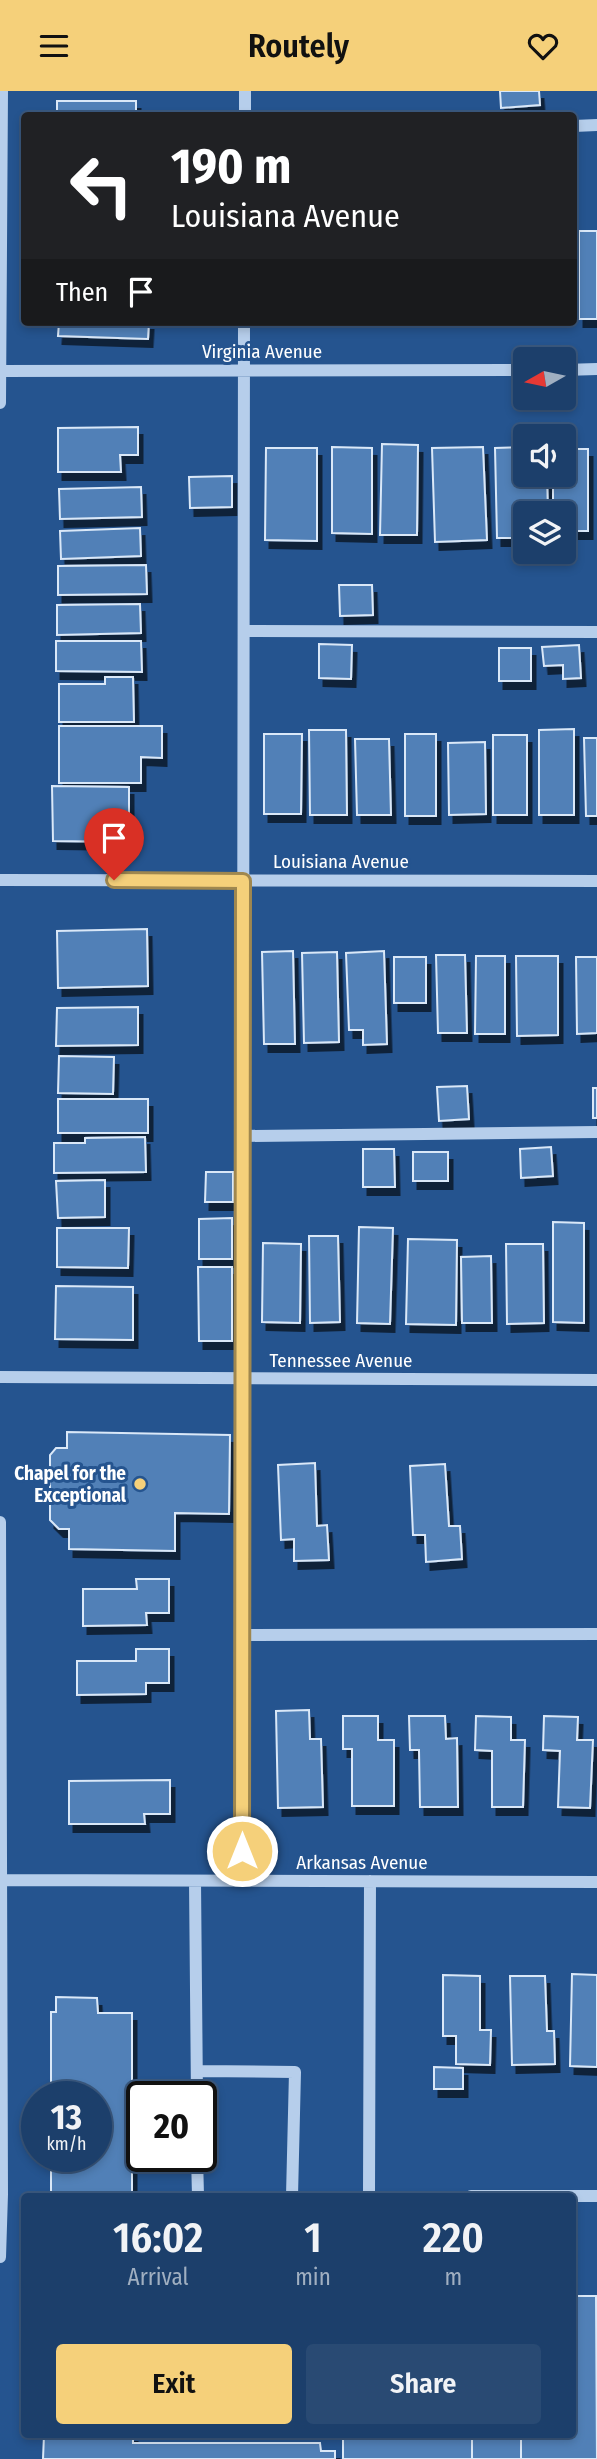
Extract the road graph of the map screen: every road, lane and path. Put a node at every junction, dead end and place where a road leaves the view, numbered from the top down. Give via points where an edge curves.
1 (2, 91) edge
2 (245, 91) edge
3 (245, 112) edge
4 (1, 121) edge
5 (597, 125) edge
6 (577, 126) edge
7 (244, 326) edge
8 (597, 369) edge
9 (244, 370) junction
10 (513, 370) edge
11 (576, 370) edge
12 (0, 371) edge
13 (0, 403) edge
14 (244, 631) junction
15 (597, 632) edge
16 (0, 880) edge
17 (243, 881) junction
18 (597, 881) edge
19 (597, 1132) edge
20 (243, 1136) junction
21 (0, 1377) edge
22 (242, 1378) junction
23 (597, 1380) edge
24 (0, 1523) edge
25 (597, 1634) edge
26 (242, 1635) junction
27 (1, 1880) edge
28 (195, 1881) junction
29 (242, 1881) junction
30 (370, 1881) junction
31 (597, 1882) edge
32 (197, 2070) junction
33 (197, 2081) edge
34 (197, 2172) edge
35 (198, 2193) edge
36 (292, 2193) edge
37 (369, 2193) edge
38 (1, 2194) edge
39 (576, 2196) edge
40 (597, 2196) edge
41 (0, 2257) edge

1 - 4 street
2 - 3 street
4 - 12 street
5 - 6 street
7 - 9 street
8 - 11 street
9 - 10 street, Virginia Avenue
9 - 12 street, Virginia Avenue
9 - 14 street
12 - 13 street
14 - 15 street
14 - 17 street
16 - 17 street, Louisiana Avenue
17 - 18 street, Louisiana Avenue
17 - 20 street
19 - 20 street
20 - 22 street
21 - 22 street, Tennessee Avenue
22 - 23 street, Tennessee Avenue
22 - 26 street
24 - 27 street
25 - 26 street
26 - 29 street
27 - 28 street, Arkansas Avenue
27 - 38 street
28 - 29 street, Arkansas Avenue
28 - 32 street
29 - 30 street, Arkansas Avenue
30 - 31 street, Arkansas Avenue
30 - 37 street
32 - 33 street
32 - 36 street via 295,2072
34 - 35 street
38 - 41 street
39 - 40 street

